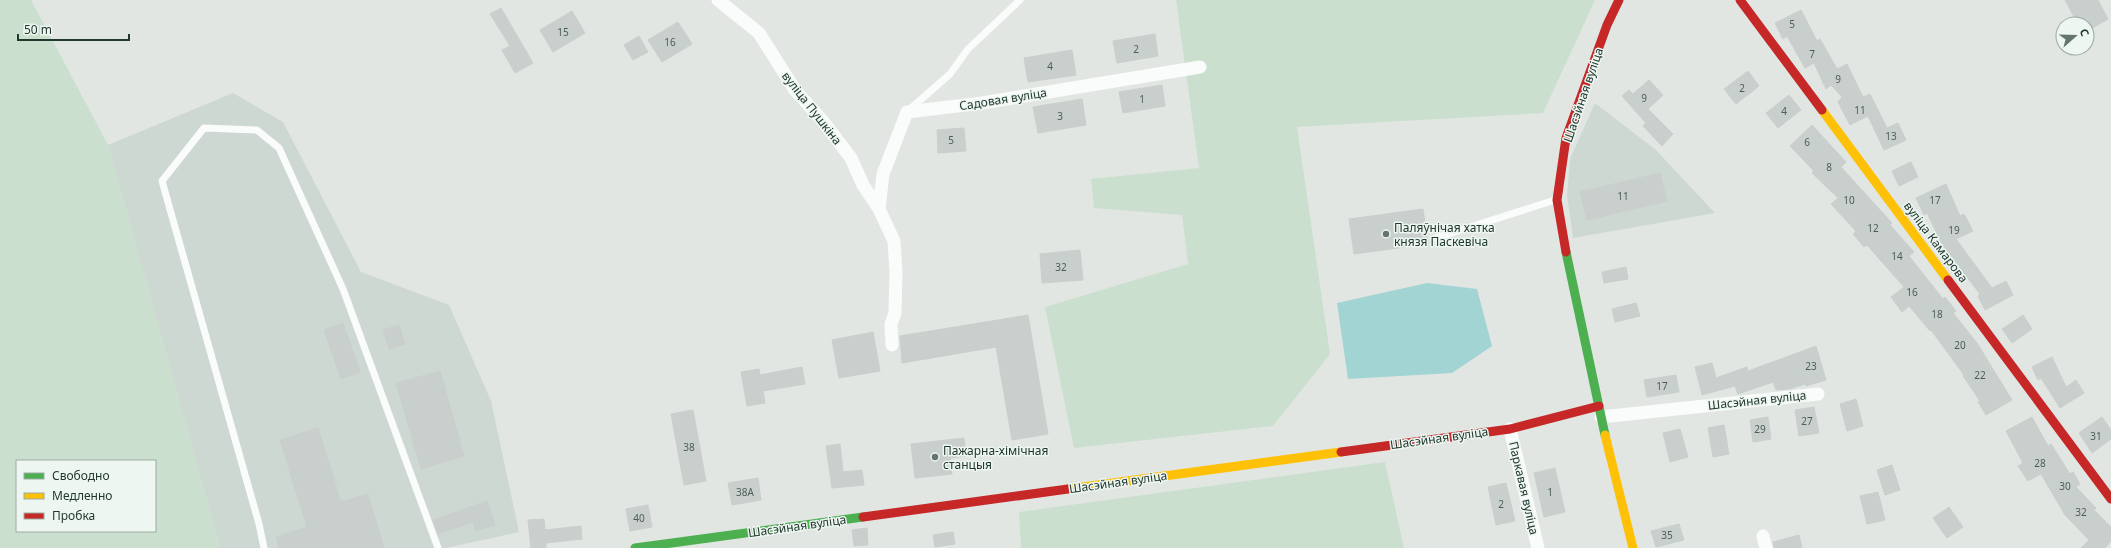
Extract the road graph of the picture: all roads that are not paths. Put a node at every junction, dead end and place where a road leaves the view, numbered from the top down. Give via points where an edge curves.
1 (718, 0) edge
2 (1020, 0) edge
3 (1619, 0) edge
4 (1740, 0) edge
5 (1200, 67) dead end
6 (907, 112) junction
7 (1557, 200) junction
8 (879, 209) junction
9 (1436, 238) dead end
10 (892, 345) dead end
11 (1818, 394) dead end
12 (1600, 411) junction
13 (1510, 429) junction
14 (2111, 498) edge
15 (264, 548) edge
16 (438, 548) edge
17 (635, 548) edge
18 (1538, 548) edge
19 (1633, 548) edge

1 - 8 street, вуліца Пушкіна via 759,33 795,90 851,158 863,185
2 - 6 lane via 968,49 950,74
3 - 7 main road, Шасэйная вуліца via 1607,25 1566,138
4 - 14 main road, вуліца Камарова
5 - 6 street, Садовая вуліца via 982,103
6 - 8 street via 883,174
7 - 9 lane
7 - 12 main road, Шасэйная вуліца
8 - 10 street, вуліца Пушкіна via 894,241 896,314 891,324
11 - 12 street, Шасэйная вуліца
12 - 13 main road, Шасэйная вуліца
12 - 19 main road, Шасэйная вуліца
13 - 17 main road, Шасэйная вуліца
13 - 18 street, Паркавая вуліца
15 - 16 lane via 162,181 204,128 257,130 279,148 343,289

